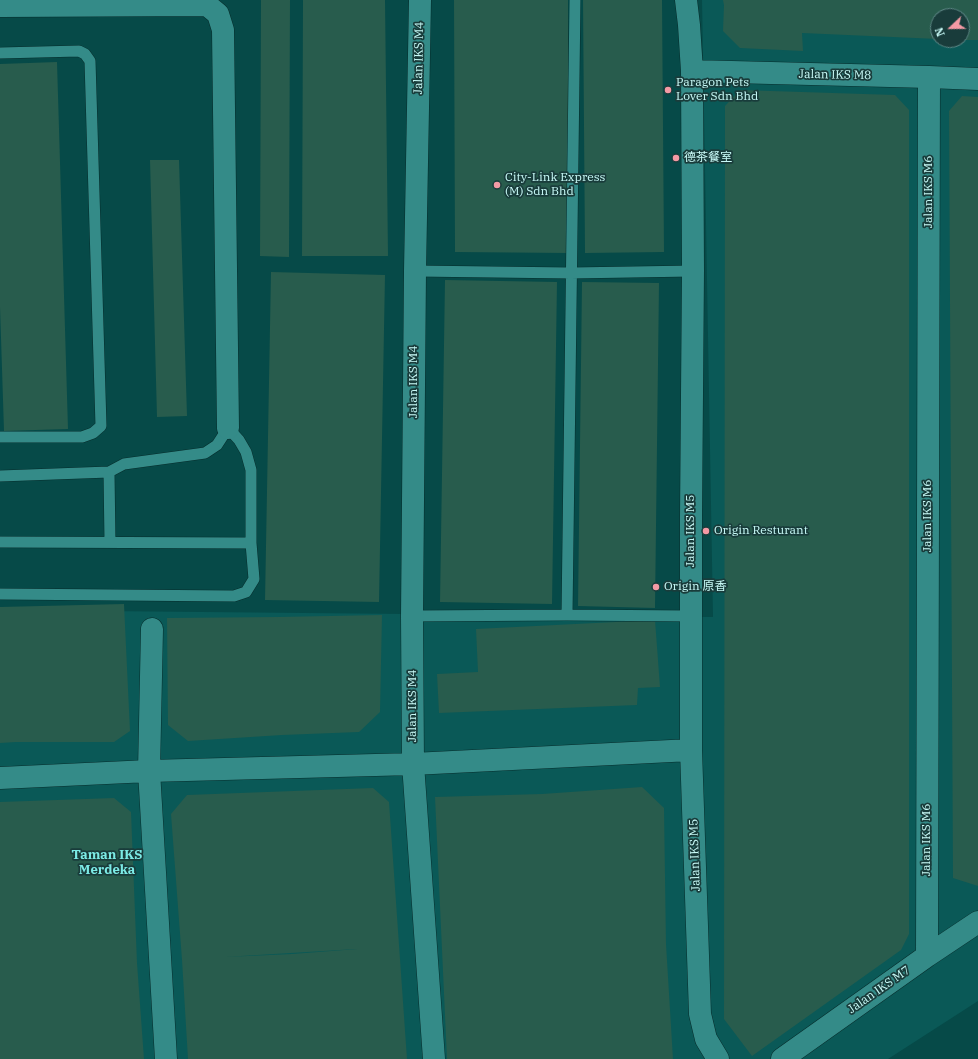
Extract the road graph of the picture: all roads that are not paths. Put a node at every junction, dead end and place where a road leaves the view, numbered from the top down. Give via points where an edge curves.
1 (420, 0) edge
2 (575, 0) edge
3 (686, 0) edge
4 (0, 6) edge
5 (0, 53) edge
6 (692, 71) junction
7 (929, 77) junction
8 (978, 79) edge
9 (693, 271) junction
10 (415, 272) junction
11 (571, 273) junction
12 (228, 428) junction
13 (0, 437) edge
14 (109, 472) junction
15 (0, 476) edge
16 (0, 542) edge
17 (110, 542) junction
18 (251, 543) junction
19 (0, 594) edge
20 (567, 615) junction
21 (412, 616) junction
22 (691, 616) junction
23 (152, 629) dead end
24 (691, 750) junction
25 (413, 764) junction
26 (150, 771) junction
27 (0, 778) edge
28 (978, 922) edge
29 (927, 956) junction
30 (166, 1059) edge
31 (434, 1059) edge
32 (718, 1059) edge
33 (782, 1059) edge

1 - 10 street, Jalan IKS M4
2 - 11 lane
3 - 6 street, Jalan IKS M5
4 - 12 street via 207,5 218,14 223,30
5 - 13 lane via 79,51 90,60 101,426 94,434 82,437
6 - 7 street, Jalan IKS M8
6 - 9 street, Jalan IKS M5
7 - 8 street, Jalan IKS M8
7 - 29 street, Jalan IKS M6
9 - 11 lane
9 - 22 street, Jalan IKS M5
10 - 11 lane
10 - 21 street, Jalan IKS M4
11 - 20 lane
12 - 14 lane via 217,445 205,453 124,464
12 - 18 lane via 246,452 251,470
14 - 15 lane
14 - 17 lane
16 - 17 lane
17 - 18 lane
18 - 19 lane via 254,579 246,592 234,596
20 - 21 lane
20 - 22 lane
21 - 25 street, Jalan IKS M4
22 - 24 street, Jalan IKS M5
23 - 26 street
24 - 25 street
24 - 32 street, Jalan IKS M5 via 700,1014 706,1039
25 - 26 street
25 - 31 street, Jalan IKS M4
26 - 27 street
26 - 30 street
28 - 29 street, Jalan IKS M7
29 - 33 street, Jalan IKS M7

